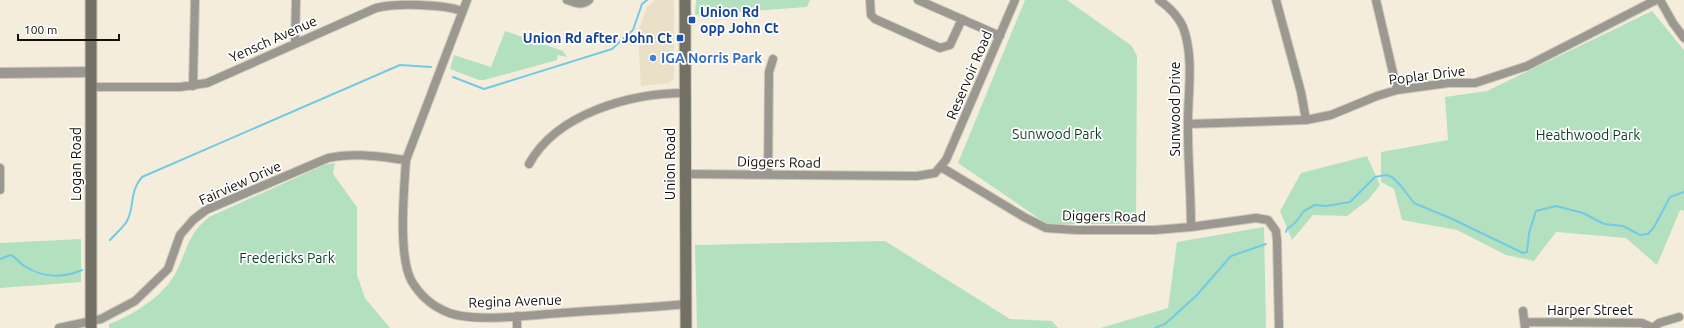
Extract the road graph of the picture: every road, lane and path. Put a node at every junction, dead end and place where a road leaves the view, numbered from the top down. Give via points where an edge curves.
1 (91, 0) edge
2 (195, 0) edge
3 (296, 0) edge
4 (467, 0) edge
5 (567, 0) edge
6 (589, 0) edge
7 (685, 0) edge
8 (870, 0) edge
9 (918, 0) edge
10 (1015, 0) edge
11 (1159, 0) edge
12 (1276, 0) edge
13 (1376, 0) edge
14 (1656, 0) edge
15 (1660, 0) edge
16 (377, 4) edge
17 (462, 11) junction
18 (962, 19) junction
19 (1000, 36) junction
20 (1684, 38) edge
21 (295, 44) junction
22 (773, 59) dead end
23 (91, 72) junction
24 (0, 73) edge
25 (193, 86) junction
26 (91, 87) junction
27 (1397, 90) junction
28 (686, 93) junction
29 (1306, 120) junction
30 (1188, 124) junction
31 (406, 160) junction
32 (529, 164) dead end
33 (0, 168) edge
34 (941, 168) junction
35 (686, 174) junction
36 (768, 174) junction
37 (0, 190) edge
38 (1191, 227) junction
39 (686, 304) junction
40 (1523, 311) dead end
41 (517, 316) junction
42 (1679, 317) dead end
43 (91, 324) edge
44 (1525, 325) edge
45 (59, 328) edge
46 (517, 328) edge
47 (686, 328) edge
48 (1279, 328) edge
49 (1653, 328) edge

1 - 23 main road, Logan Road
2 - 25 street
3 - 21 street
4 - 17 street, Regina Avenue
5 - 6 street via 576,4
7 - 28 main road, Union Road
8 - 18 street via 871,15 875,20 940,48 950,45
9 - 18 street
10 - 19 street, Reservoir Road
11 - 30 street, Sunwood Drive via 1176,15 1187,45
12 - 29 street
13 - 27 street
14 - 27 street, Poplar Drive via 1527,66 1475,82
15 - 20 street via 1672,23
16 - 17 street, Yensch Avenue via 444,7
16 - 21 street, Yensch Avenue
17 - 31 street, Regina Avenue
18 - 19 street
19 - 34 street, Reservoir Road
21 - 25 street, Yensch Avenue via 207,83
22 - 36 street via 769,72
23 - 24 street
23 - 26 main road, Logan Road
25 - 26 street, Yensch Avenue
26 - 43 main road, Logan Road
27 - 29 street, Poplar Drive via 1331,115
28 - 32 street via 638,96 614,102 552,136 536,151
28 - 35 main road, Union Road
29 - 30 street, Poplar Drive
30 - 38 street, Sunwood Drive
31 - 41 street, Regina Avenue via 404,255 411,279 424,298 446,312 466,317
31 - 43 street, Fairview Drive via 369,155 328,158 206,210 180,235 168,269 150,289 123,309
33 - 37 street
34 - 36 street, Diggers Road via 935,173 917,176
34 - 38 street, Diggers Road via 1046,228 1076,230
35 - 36 street, Diggers Road
35 - 39 main road, Union Road
38 - 48 street, Diggers Road via 1263,218 1268,220 1276,231
39 - 41 street, Regina Avenue
39 - 47 main road, Union Road
40 - 44 street
41 - 46 street
42 - 49 street
43 - 45 street, Fairview Drive
44 - 49 street, Harper Street via 1642,323

